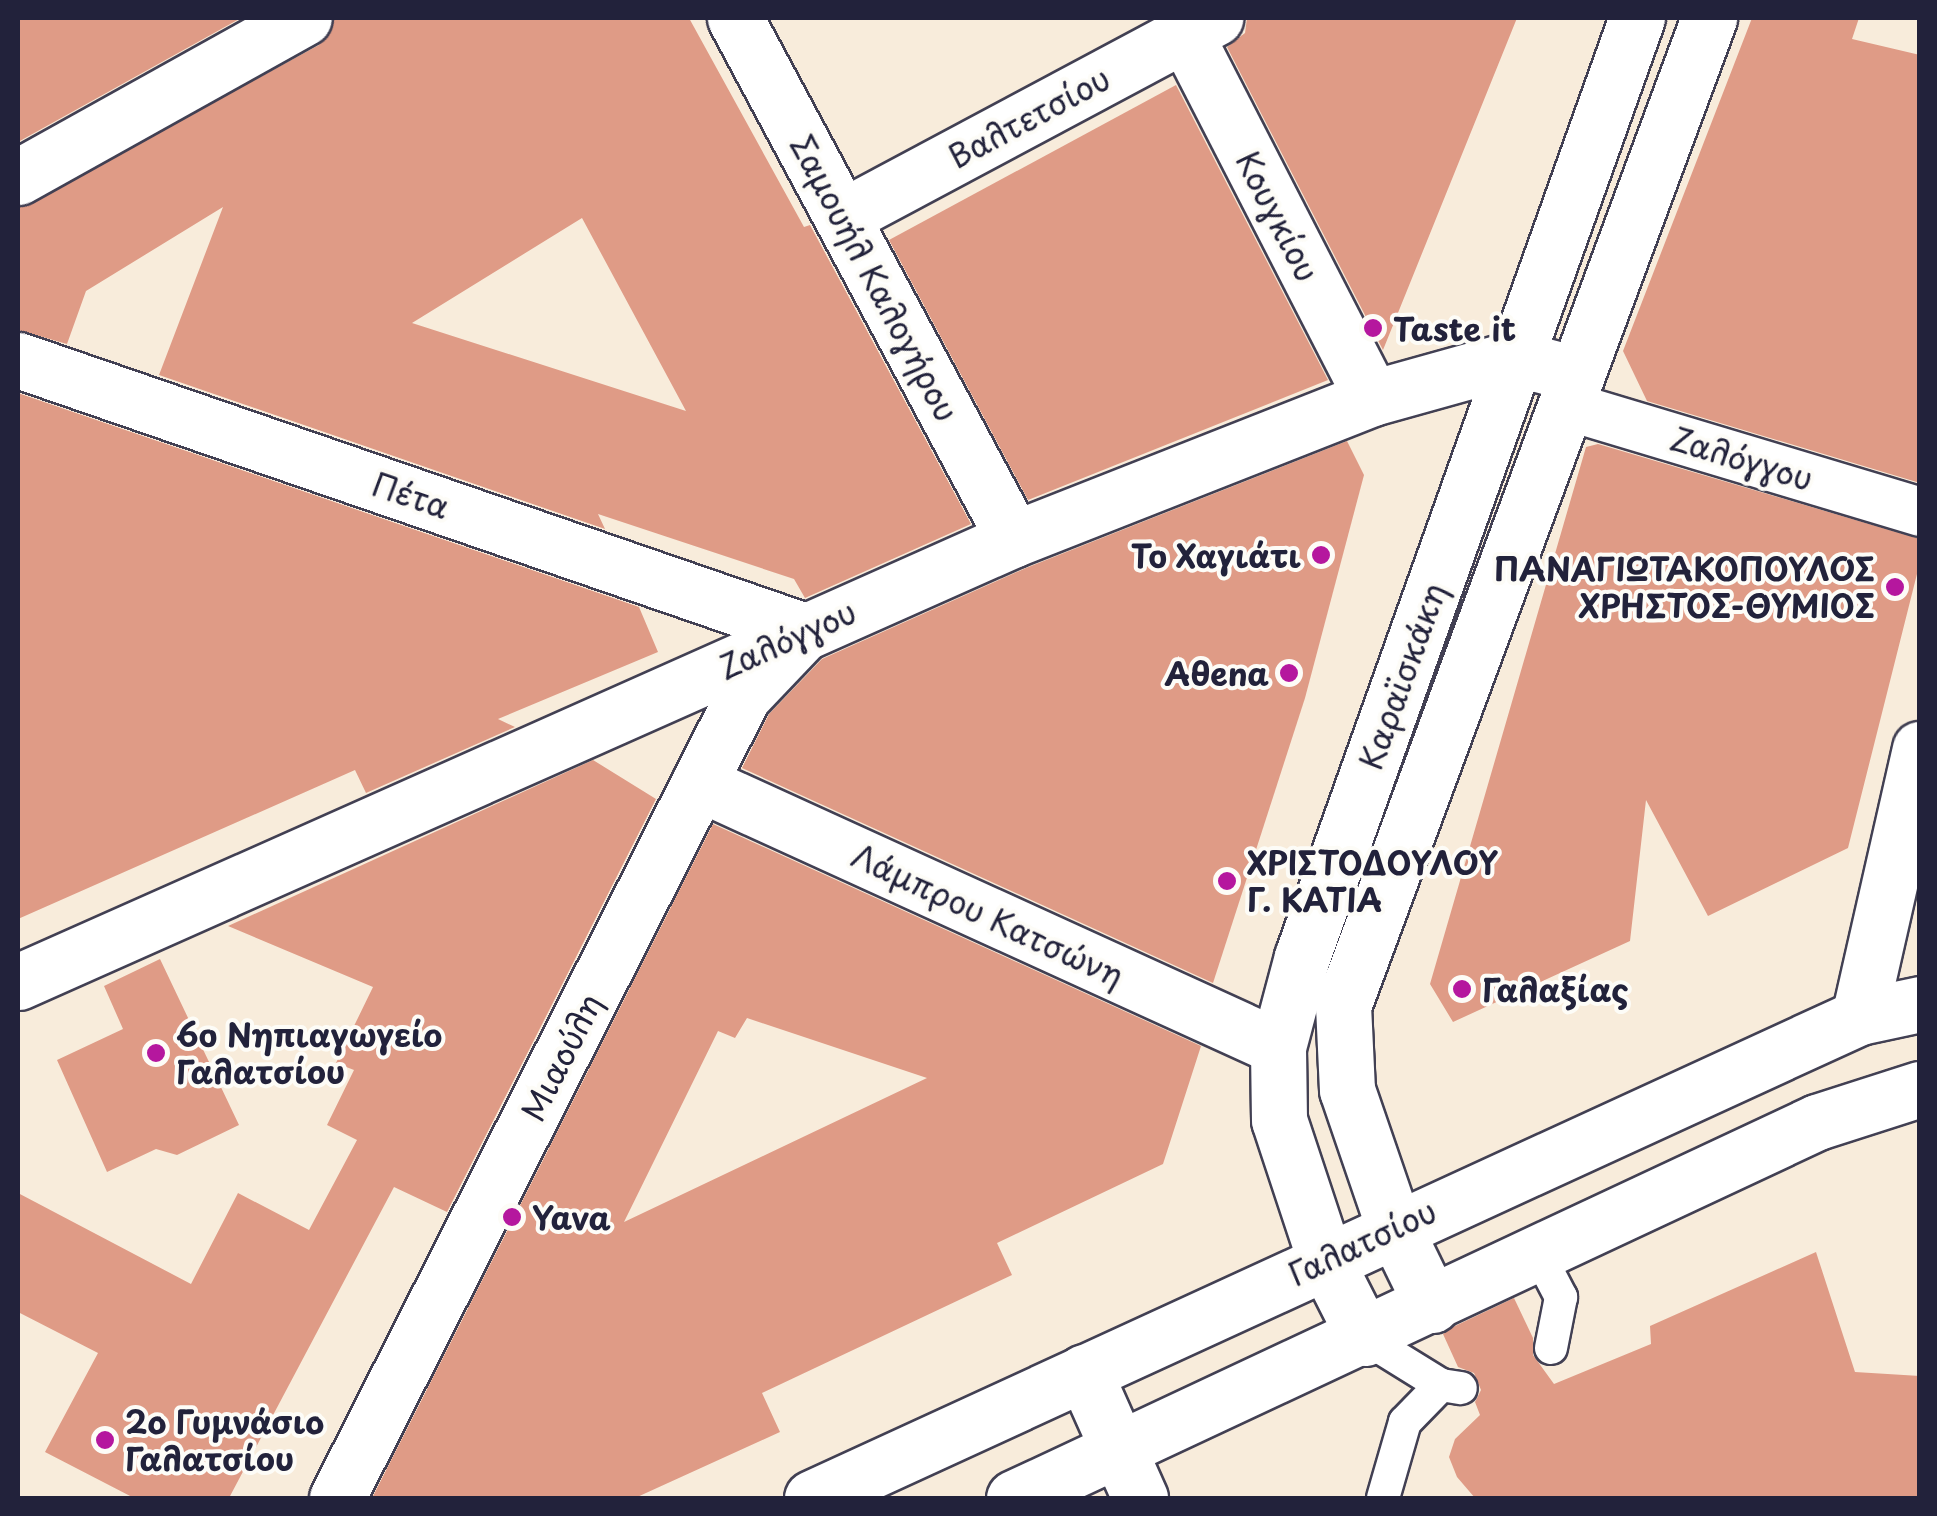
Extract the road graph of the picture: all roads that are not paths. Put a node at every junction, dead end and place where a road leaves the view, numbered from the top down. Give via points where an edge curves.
1 (304, 18) edge
2 (735, 18) edge
3 (1637, 18) edge
4 (1710, 18) edge
5 (1200, 26) edge
6 (18, 178) edge
7 (844, 216) junction
8 (1515, 358) junction
9 (18, 360) edge
10 (1570, 389) junction
11 (1372, 398) junction
12 (1920, 512) edge
13 (1014, 539) junction
14 (805, 630) junction
15 (1920, 749) edge
16 (699, 783) junction
17 (18, 982) edge
18 (1920, 1004) edge
19 (1859, 1017) junction
20 (1278, 1047) junction
21 (1920, 1090) edge
22 (1394, 1227) junction
23 (1538, 1253) junction
24 (1325, 1259) junction
25 (1432, 1305) junction
26 (1365, 1338) junction
27 (1552, 1348) dead end
28 (1084, 1372) junction
29 (1122, 1448) junction
30 (338, 1498) edge
31 (812, 1498) edge
32 (1014, 1498) edge
33 (1140, 1498) edge
34 (1384, 1498) edge

1 - 6 street
2 - 7 street, Σαμουήλ Καλογήρου
3 - 8 street, Καραϊσκάκη
4 - 10 street, Καραϊσκάκη
5 - 7 street, Βαλτετσίου
5 - 11 street, Κουγκίου
7 - 13 street, Σαμουήλ Καλογήρου
8 - 10 street, Ζαλόγγου
8 - 11 street, Ζαλόγγου
8 - 20 street, Καραϊσκάκη via 1302,956
9 - 14 street, Πέτα
10 - 12 street, Ζαλόγγου
10 - 22 street, Καραϊσκάκη via 1343,1006 1347,1090
11 - 13 street, Ζαλόγγου
13 - 14 street, Ζαλόγγου
14 - 16 street, Μιαούλη via 743,696
14 - 17 street, Ζαλόγγου
15 - 19 street
16 - 20 street, Λάμπρου Κατσώνη
16 - 30 street, Μιαούλη
18 - 19 street, Γαλατσίου
19 - 22 street, Γαλατσίου
20 - 24 street, Καραϊσκάκη via 1279,1120
21 - 23 street via 1817,1122
22 - 24 street, Γαλατσίου
22 - 25 street, Καραϊσκάκη
23 - 25 street
23 - 27 lane via 1561,1297
24 - 26 street, Καραϊσκάκη
24 - 28 street, Γαλατσίου
25 - 26 street
26 - 29 street
26 - 34 lane via 1452,1386 1405,1422
28 - 29 street
28 - 31 street, Γαλατσίου
29 - 32 street
29 - 33 street

